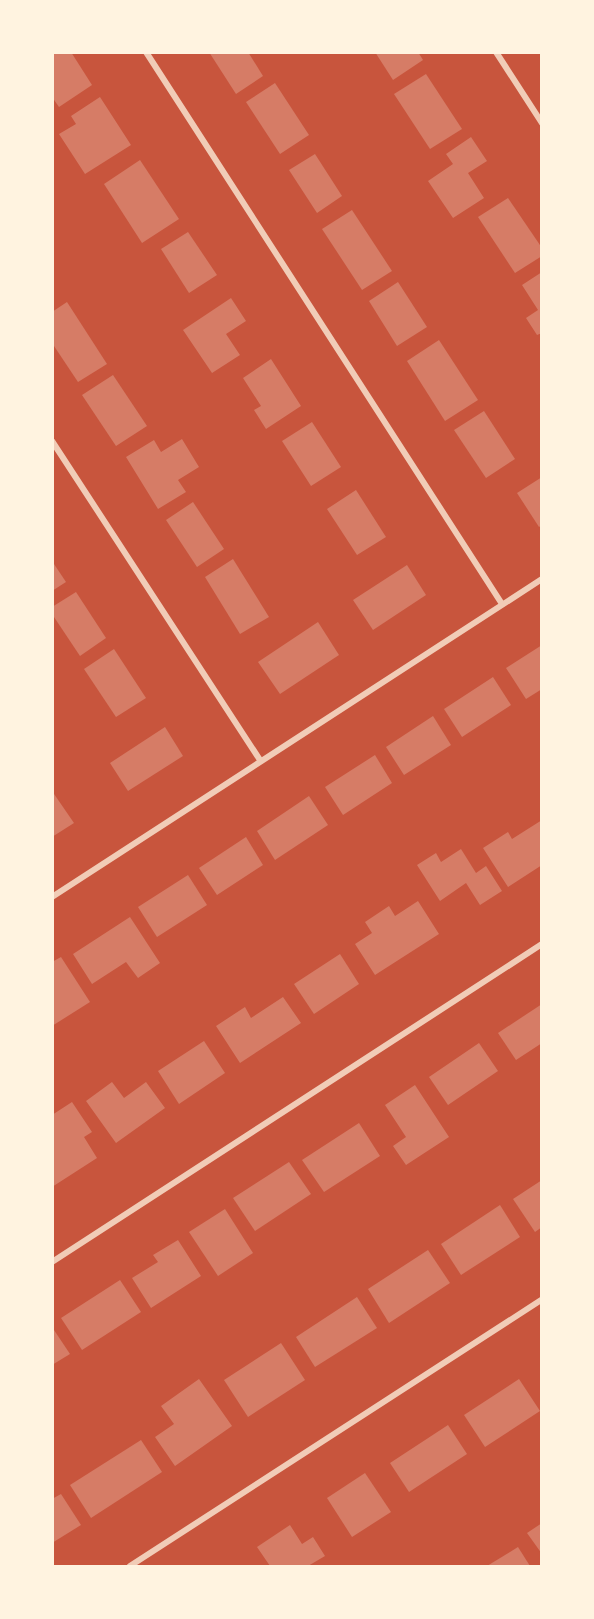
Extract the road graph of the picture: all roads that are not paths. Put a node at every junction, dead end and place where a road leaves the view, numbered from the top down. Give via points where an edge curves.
1 (146, 52) edge
2 (496, 52) edge
3 (542, 123) edge
4 (52, 441) edge
5 (542, 579) edge
6 (502, 604) junction
7 (261, 761) junction
8 (52, 897) edge
9 (542, 944) edge
10 (52, 1262) edge
11 (542, 1299) edge
12 (130, 1566) edge

1 - 6 street
2 - 3 street
4 - 7 street
5 - 6 street
6 - 7 street
7 - 8 street
9 - 10 street
11 - 12 street

